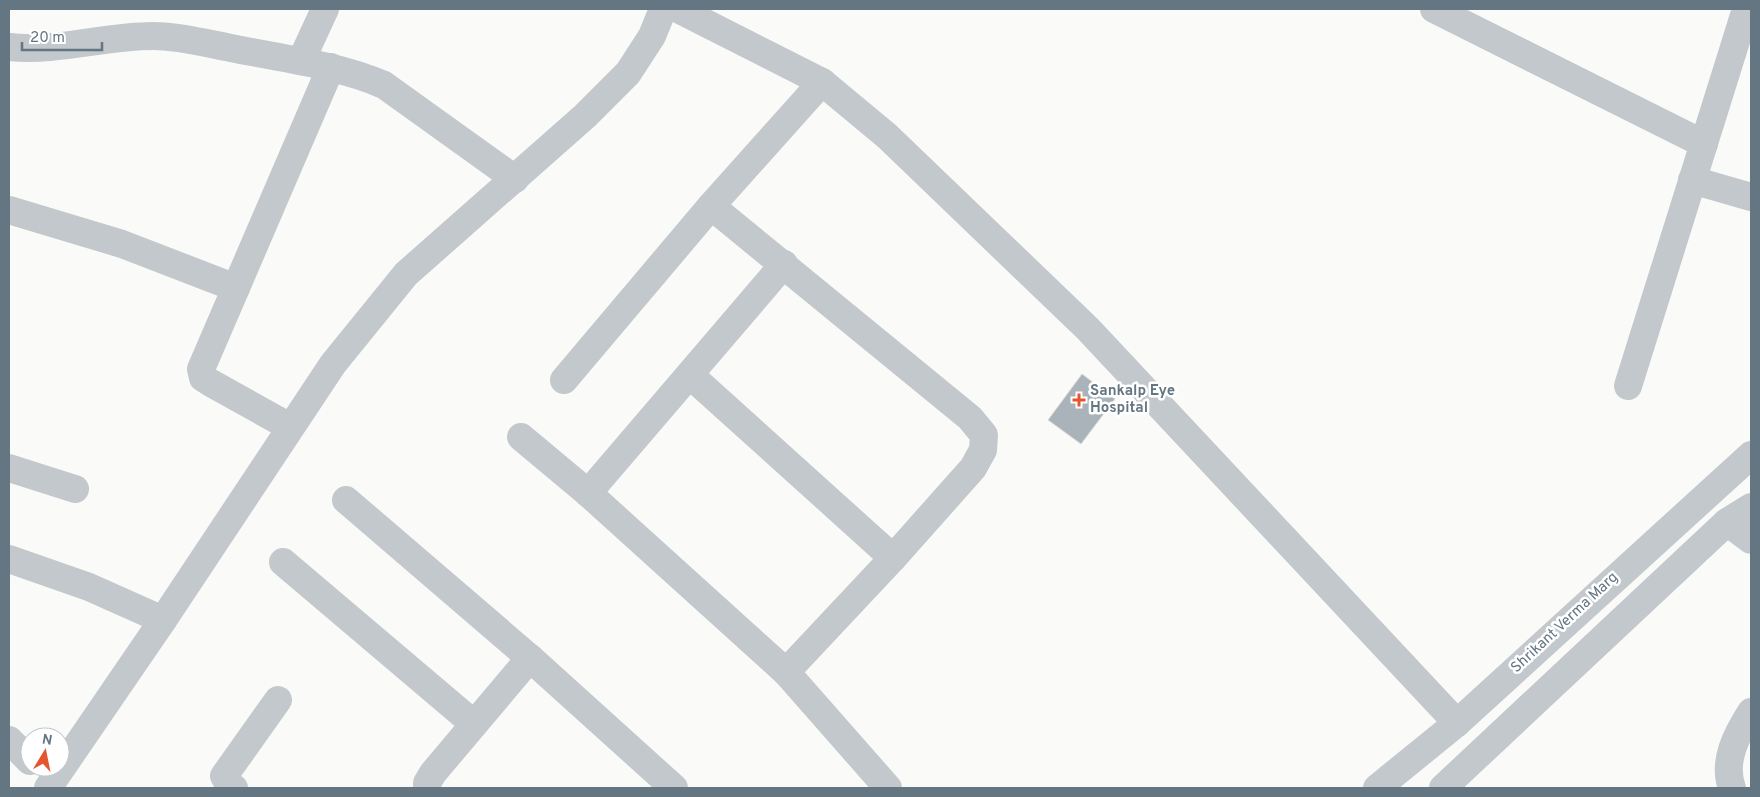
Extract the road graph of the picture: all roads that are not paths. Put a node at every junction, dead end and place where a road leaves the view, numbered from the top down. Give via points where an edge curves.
1 (325, 9) edge
2 (663, 9) edge
3 (678, 9) edge
4 (1434, 9) edge
5 (1746, 9) edge
6 (9, 47) edge
7 (301, 62) junction
8 (331, 67) junction
9 (822, 82) junction
10 (1704, 144) junction
11 (515, 178) junction
12 (1692, 180) junction
13 (1751, 197) edge
14 (712, 206) junction
15 (9, 210) edge
16 (784, 264) junction
17 (236, 288) junction
18 (690, 374) junction
19 (564, 380) dead end
20 (1628, 386) dead end
21 (290, 426) junction
22 (521, 437) dead end
23 (1751, 455) edge
24 (9, 468) edge
25 (75, 489) dead end
26 (588, 493) junction
27 (346, 500) dead end
28 (1751, 507) edge
29 (1727, 522) junction
30 (1751, 540) edge
31 (893, 558) junction
32 (9, 559) edge
33 (284, 562) dead end
34 (163, 620) junction
35 (530, 658) junction
36 (786, 672) junction
37 (278, 700) dead end
38 (1751, 712) edge
39 (1457, 723) junction
40 (474, 724) junction
41 (9, 740) edge
42 (20, 751) edge
43 (45, 779) edge
44 (1729, 787) edge
45 (234, 788) edge
46 (427, 788) edge
47 (674, 788) edge
48 (888, 788) edge
49 (1377, 788) edge
50 (1443, 788) edge

1 - 7 street
2 - 11 street via 652,36 628,73 586,116
3 - 9 street
4 - 10 street
5 - 10 street
6 - 7 street via 76,46 123,37 155,36
7 - 8 street
8 - 11 street via 384,86
8 - 17 street
9 - 14 street
9 - 39 street via 887,136 1088,329
10 - 12 street
11 - 21 street via 406,274 333,364
12 - 13 street
12 - 20 street
14 - 16 street
14 - 19 street
15 - 17 street via 122,244
16 - 18 street
16 - 31 street via 970,418 984,435 983,450 973,468
17 - 21 street via 201,369 203,378
18 - 26 street
18 - 31 street
21 - 34 street
22 - 26 street
23 - 39 street, Shrikant Verma Marg
24 - 25 street
26 - 36 street
27 - 35 street
28 - 29 street
29 - 30 street
29 - 50 street
31 - 36 street
32 - 34 street via 89,587
33 - 40 street
34 - 43 street
35 - 40 street
35 - 47 street
36 - 48 street
37 - 45 street via 224,776
38 - 44 street via 1733,745
39 - 49 street, Shrikant Verma Marg
40 - 46 street via 433,772 426,783
41 - 42 street

